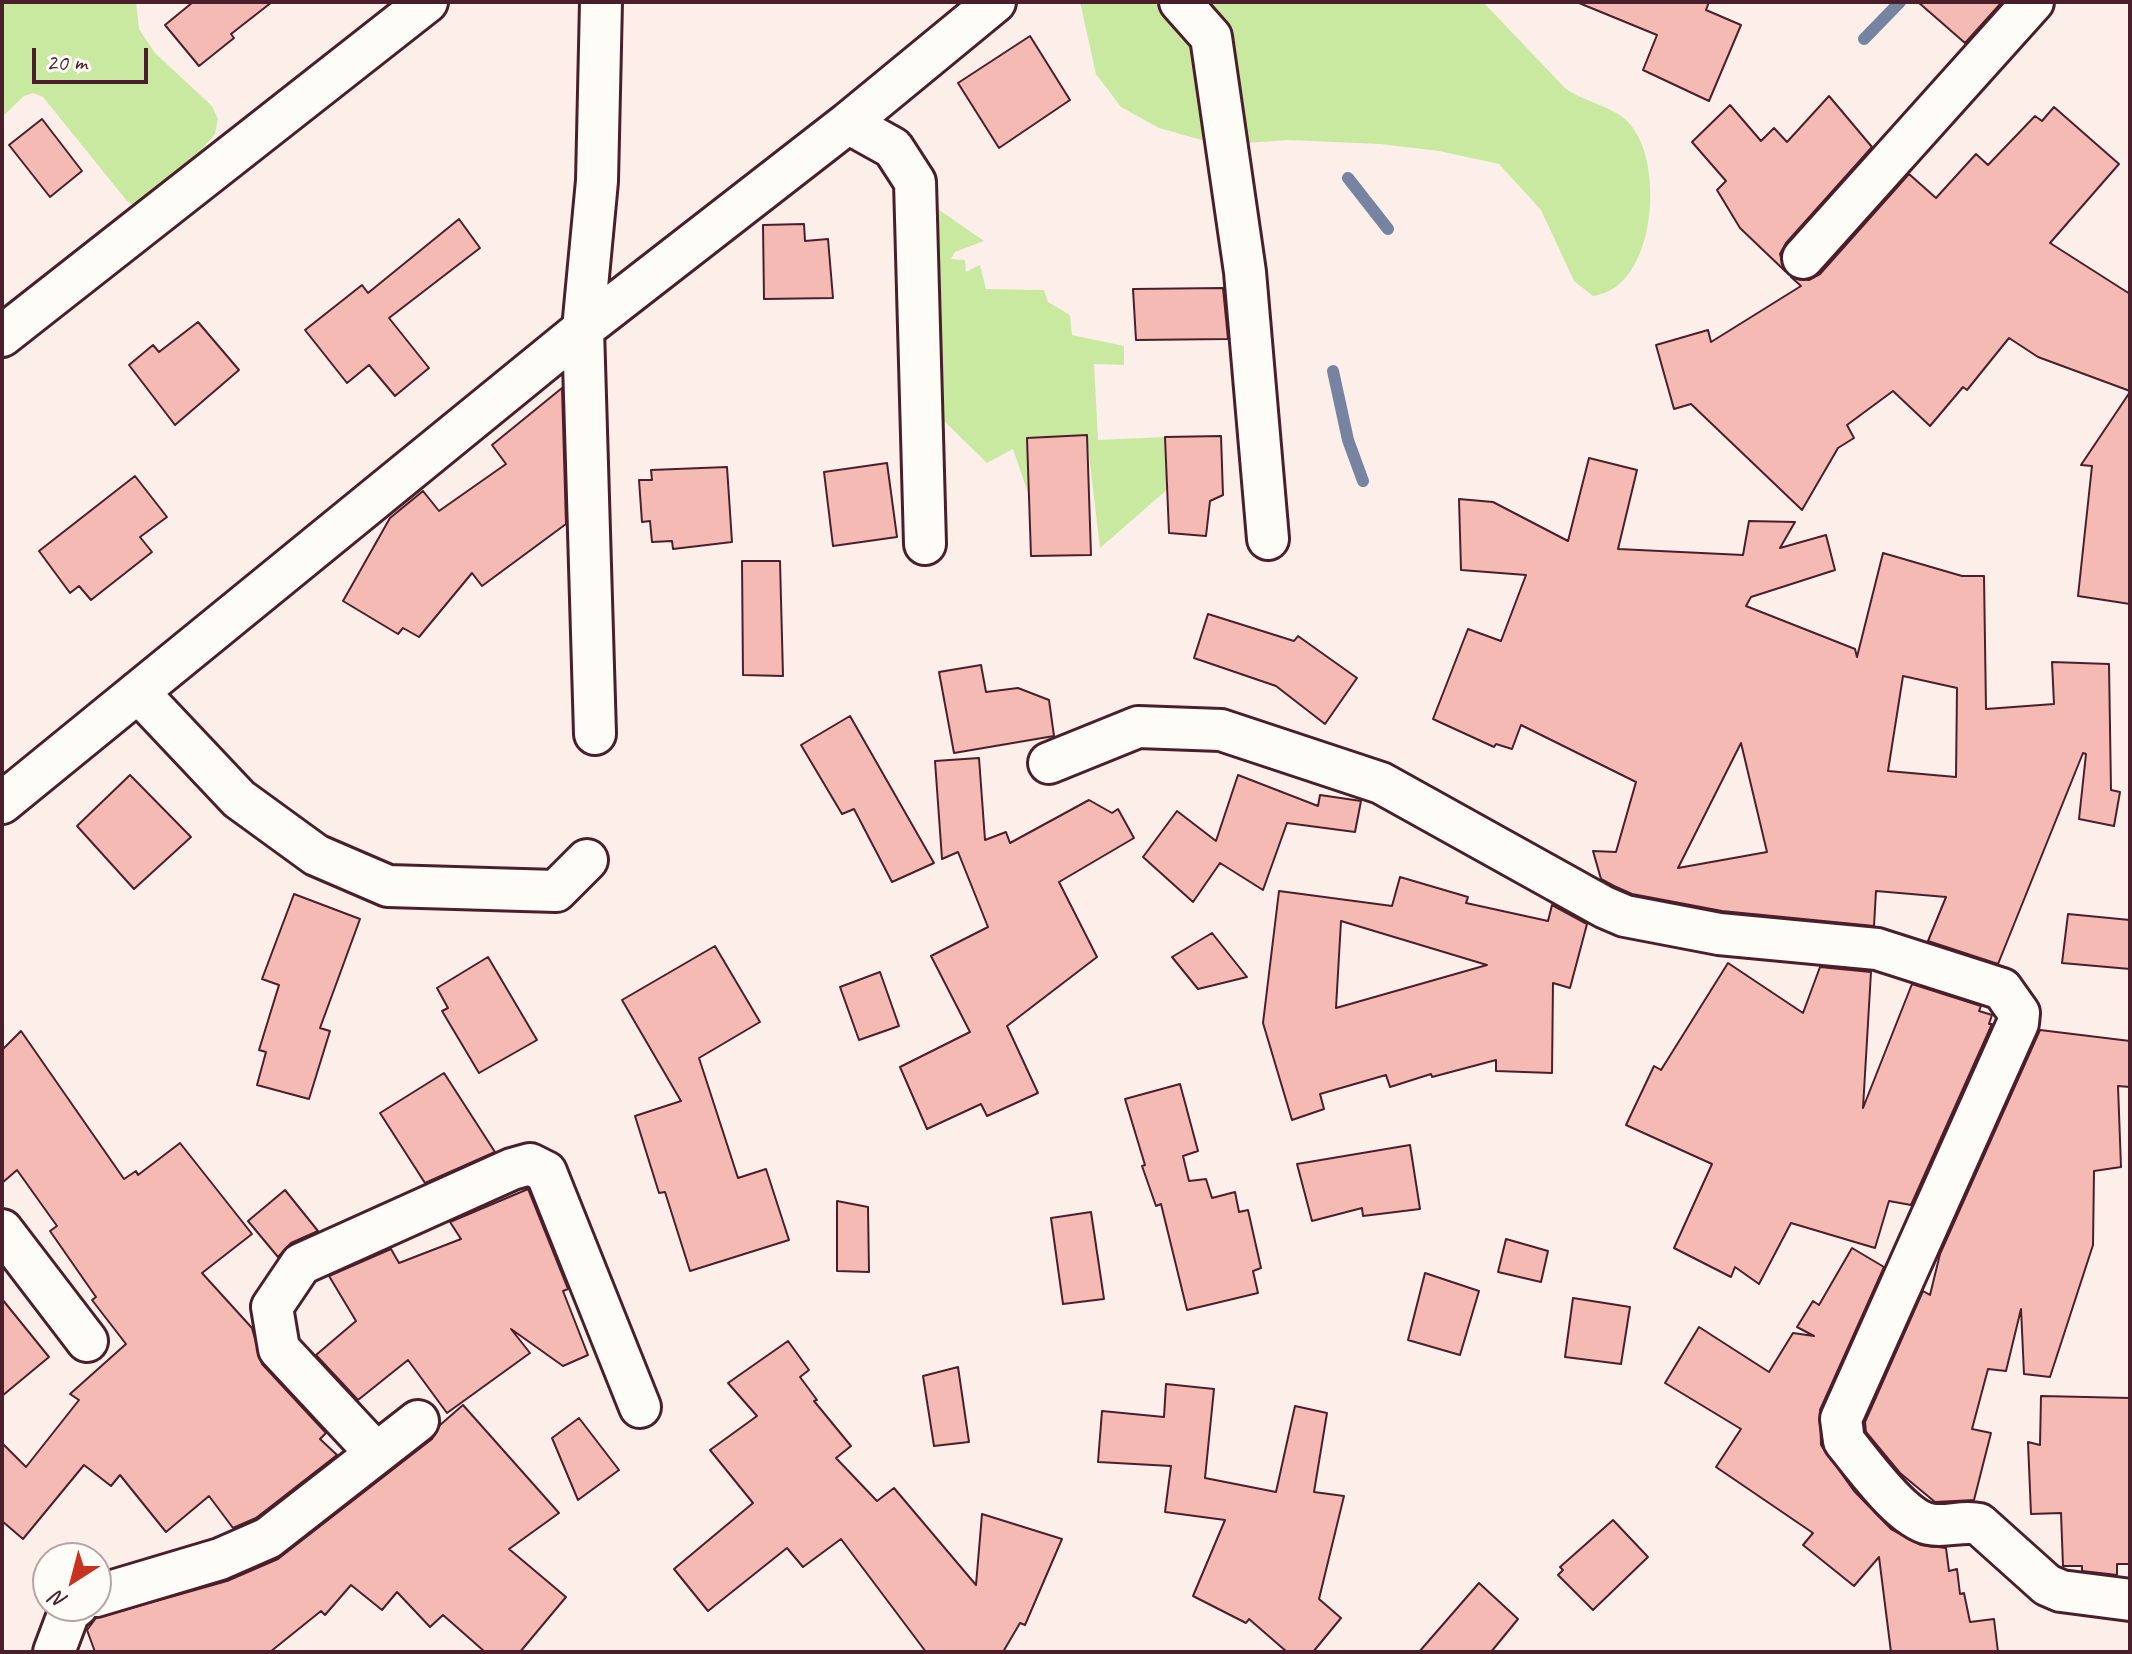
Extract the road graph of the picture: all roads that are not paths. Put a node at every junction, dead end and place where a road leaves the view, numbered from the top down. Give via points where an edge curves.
1 (427, 2) edge
2 (601, 2) edge
3 (995, 2) edge
4 (1180, 2) edge
5 (2033, 2) edge
6 (848, 123) junction
7 (1803, 258) dead end
8 (583, 329) junction
9 (2, 336) edge
10 (1268, 539) dead end
11 (925, 544) dead end
12 (138, 692) junction
13 (595, 734) dead end
14 (1049, 763) dead end
15 (2, 803) edge
16 (587, 860) dead end
17 (2, 1230) edge
18 (87, 1341) dead end
19 (640, 1407) dead end
20 (418, 1421) dead end
21 (376, 1453) junction
22 (112, 1591) edge
23 (2130, 1600) edge
24 (65, 1622) edge
25 (54, 1652) edge

1 - 9 street
2 - 8 street via 597,181
3 - 6 street
4 - 10 street via 1211,37 1245,272
5 - 7 street
6 - 8 street
6 - 11 street via 893,148 915,182
8 - 12 street
8 - 13 street
12 - 15 street
12 - 16 street via 239,799 316,855 388,886 556,891
14 - 23 street via 1138,727 1221,730 1381,783 1625,916 1719,934 1877,949 2002,989 2019,1013 2018,1023 1841,1419 1841,1432 1908,1514 1935,1526 1979,1524 2047,1585 2061,1591
17 - 18 street
19 - 21 street via 546,1172 530,1164 301,1264 272,1307 279,1349
20 - 21 street
21 - 22 street via 268,1538 220,1559
24 - 25 street

